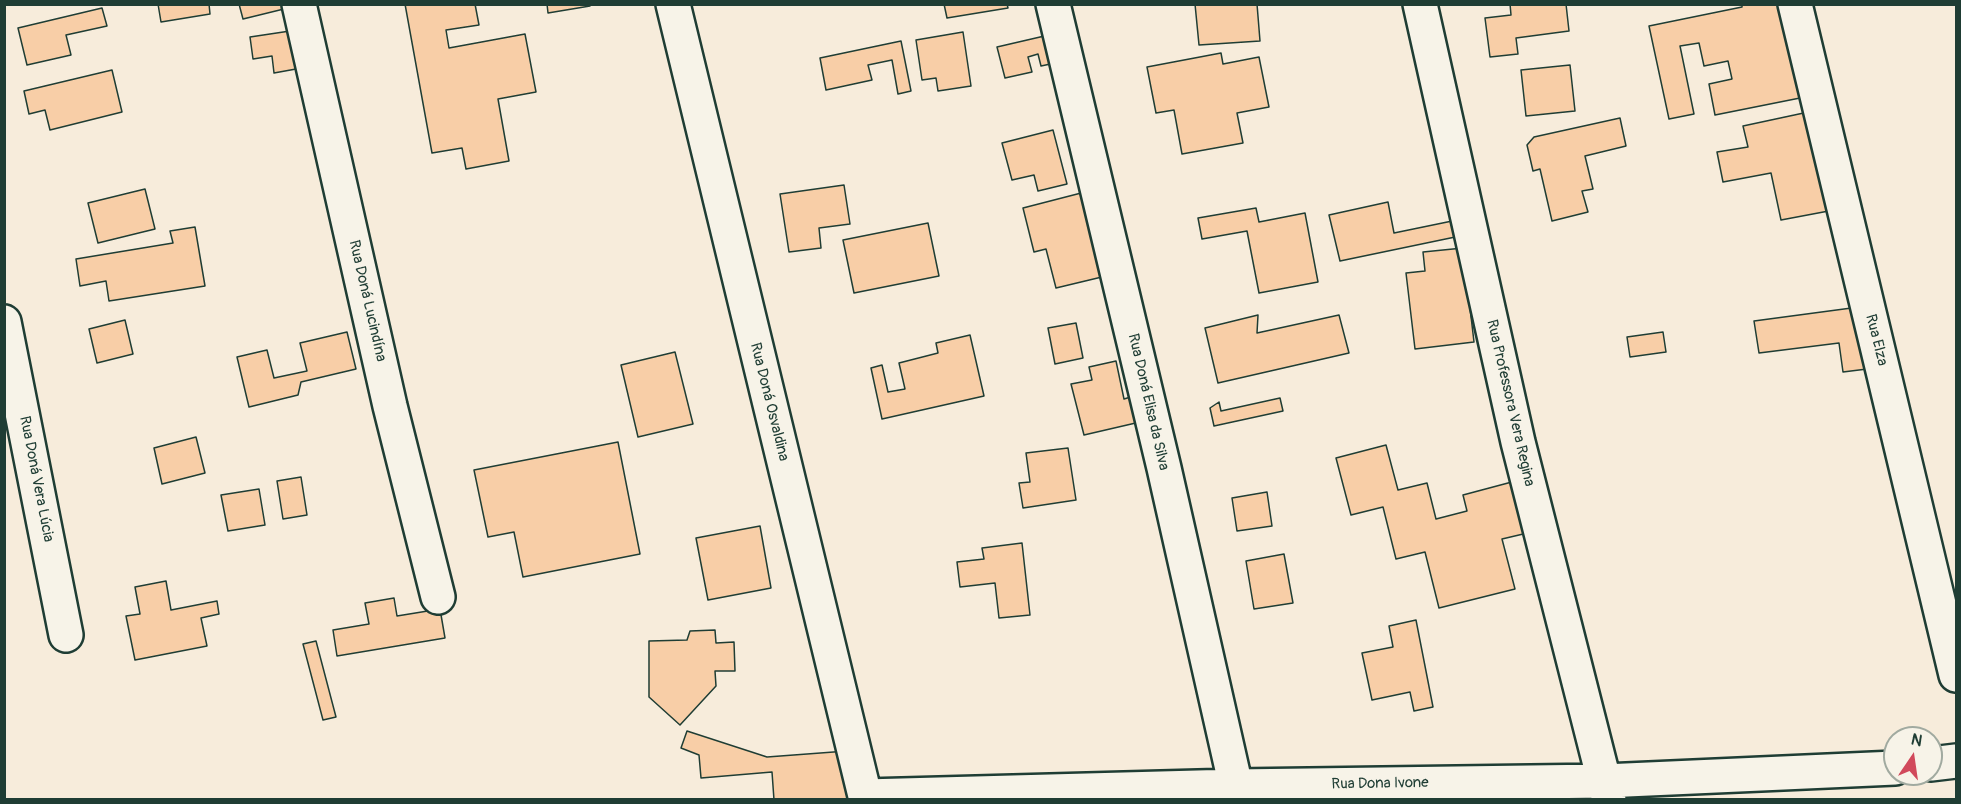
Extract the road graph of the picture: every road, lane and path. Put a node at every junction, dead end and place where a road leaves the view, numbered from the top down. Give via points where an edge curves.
1 (299, 4) edge
2 (673, 4) edge
3 (1053, 4) edge
4 (1420, 4) edge
5 (1795, 4) edge
6 (4, 322) edge
7 (438, 597) dead end
8 (66, 635) dead end
9 (1956, 675) edge
10 (1883, 769) edge
11 (1607, 790) edge
12 (1237, 793) edge
13 (866, 798) edge

1 - 7 street, Rua Doná Lucindína via 390,406
2 - 13 street, Rua Doná Osvaldina
3 - 12 street, Rua Doná Elisa da Silva
4 - 11 street, Rua Professora Vera Regina via 1518,442
5 - 9 street, Rua Elza
6 - 8 street, Rua Doná Vera Lúcia
10 - 11 street, Rua Dona Ivone
11 - 12 street, Rua Dona Ivone
12 - 13 street, Rua Dona Ivone

